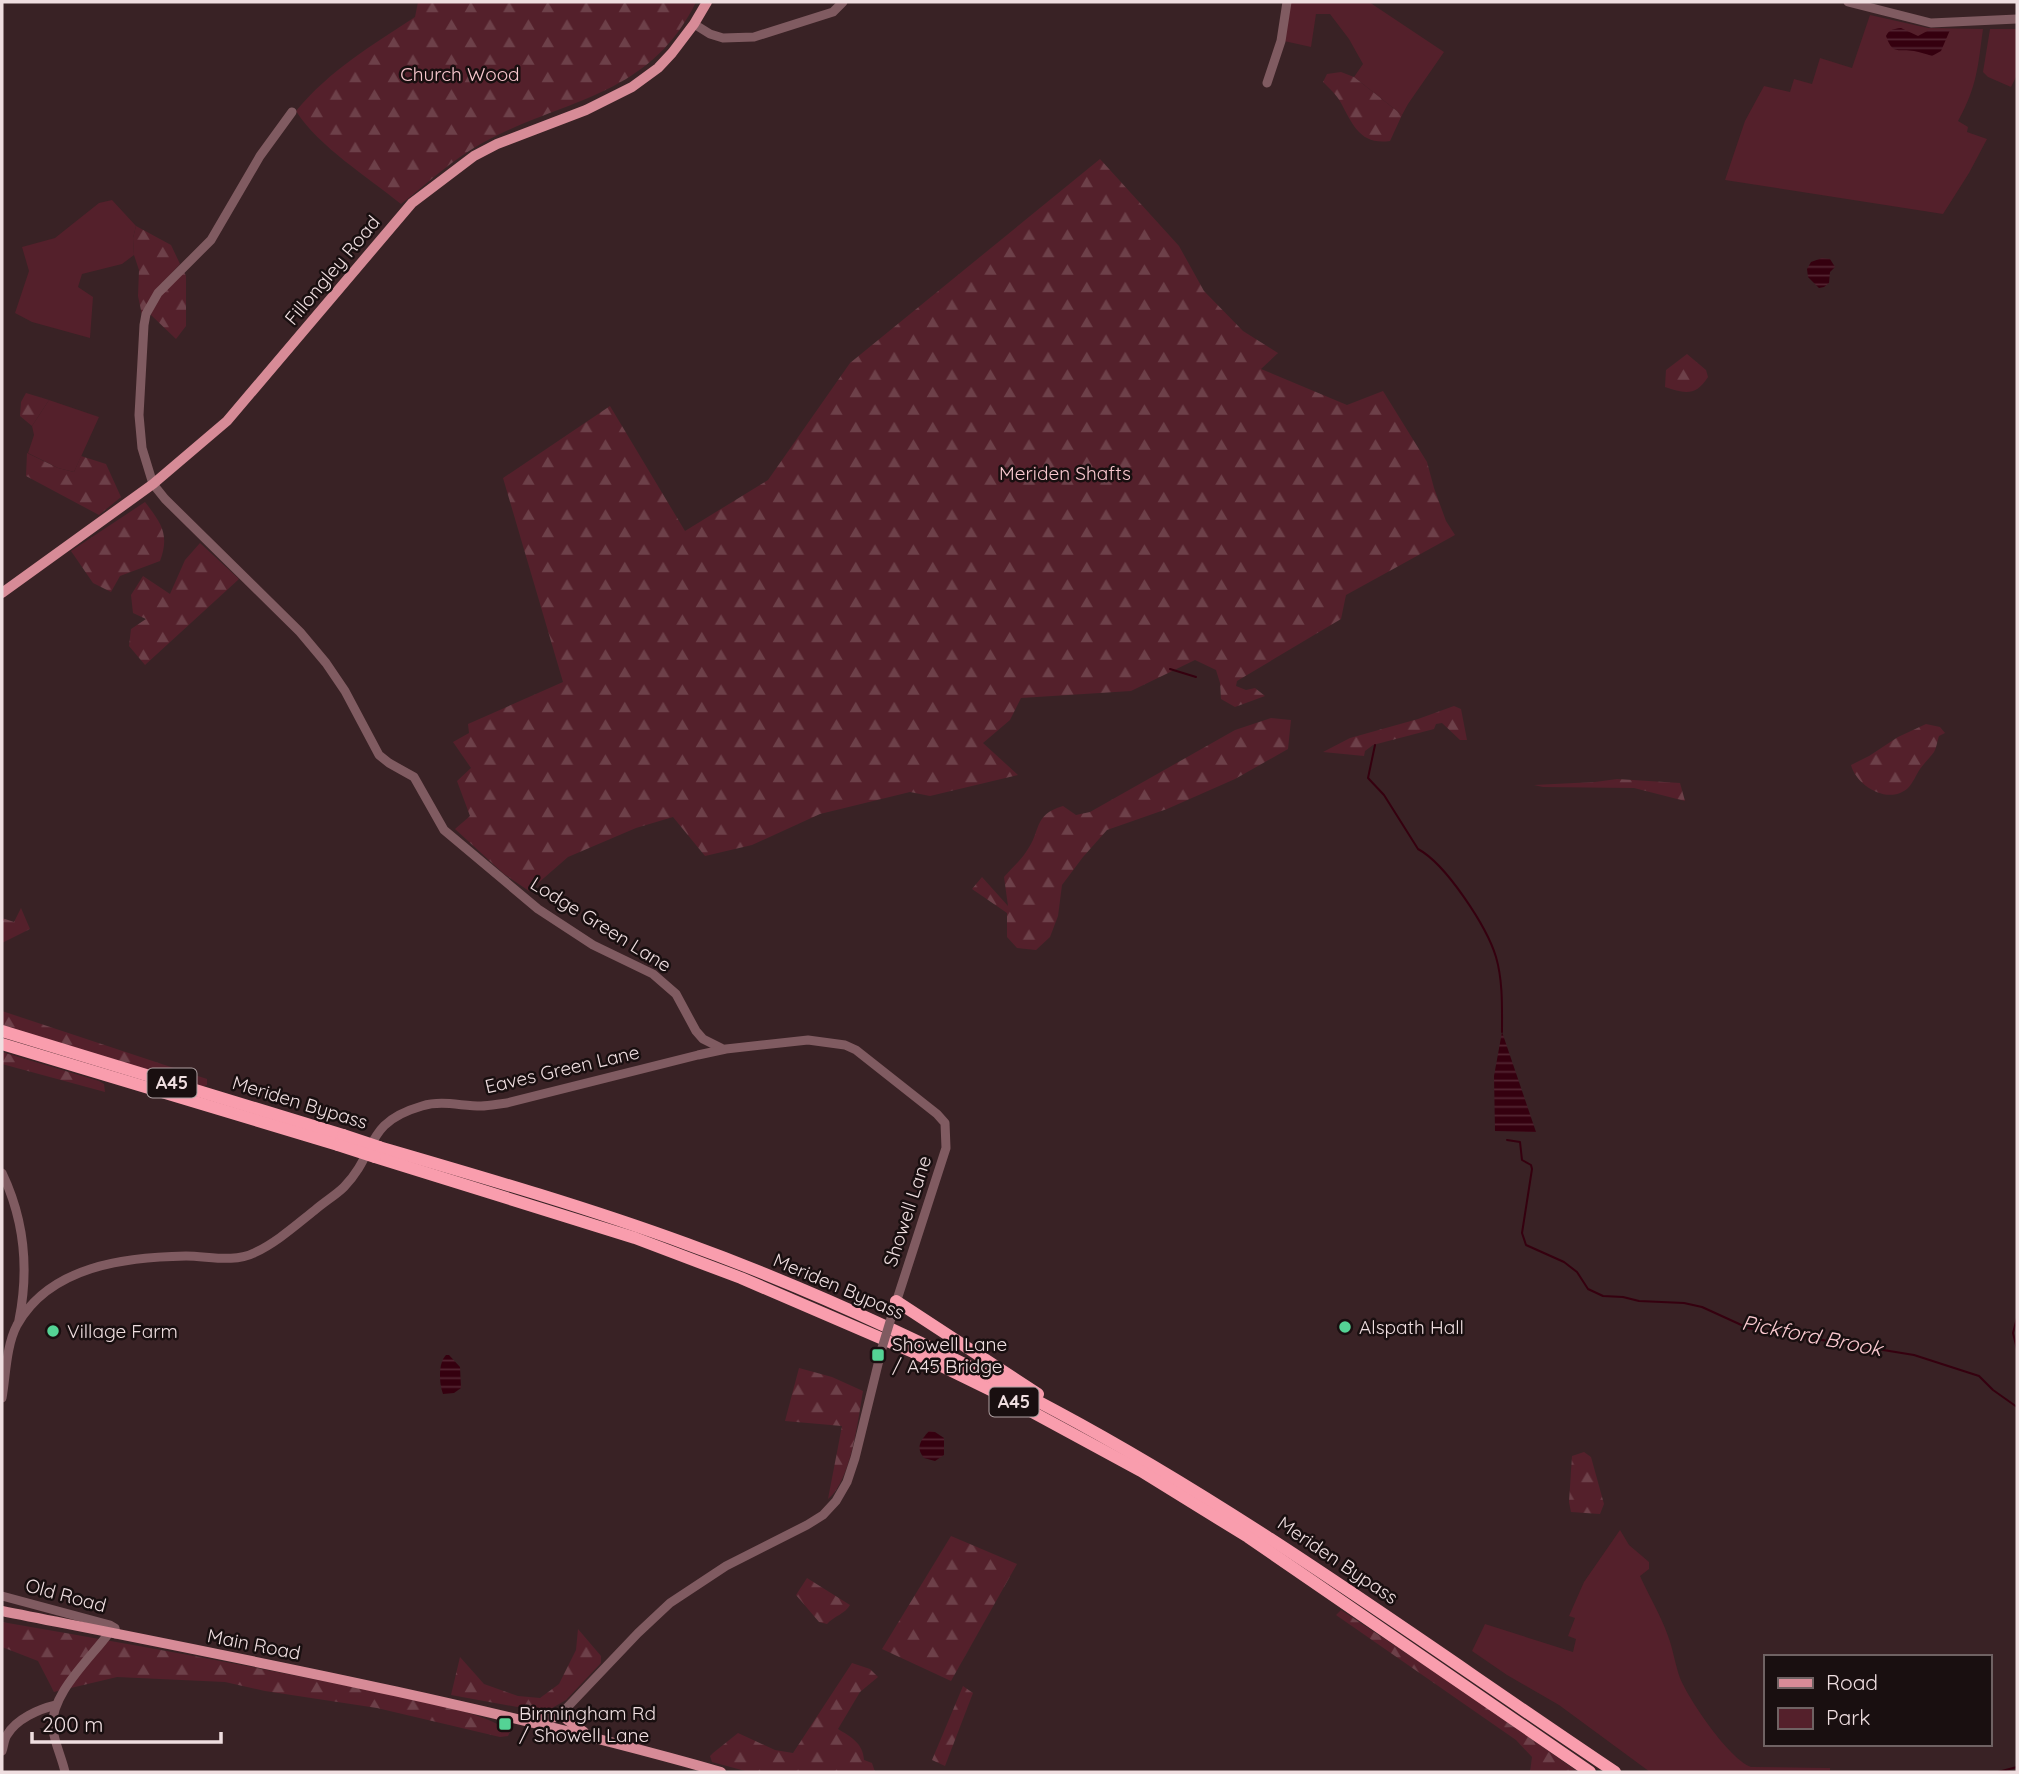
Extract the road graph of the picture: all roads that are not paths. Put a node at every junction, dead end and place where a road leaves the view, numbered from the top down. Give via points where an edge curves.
1 (707, 2) edge
2 (843, 2) edge
3 (1287, 2) edge
4 (1847, 2) edge
5 (2017, 19) edge
6 (694, 24) junction
7 (1267, 83) dead end
8 (292, 112) dead end
9 (153, 484) junction
10 (2, 593) edge
11 (2, 1031) edge
12 (703, 1039) junction
13 (2, 1044) edge
14 (726, 1049) junction
15 (698, 1055) junction
16 (340, 1140) junction
17 (377, 1152) junction
18 (2, 1173) edge
19 (897, 1301) junction
20 (27, 1304) junction
21 (2, 1398) edge
22 (1059, 1412) junction
23 (2, 1596) edge
24 (2, 1611) edge
25 (112, 1634) junction
26 (56, 1705) junction
27 (561, 1722) junction
28 (2, 1751) edge
29 (65, 1772) edge
30 (721, 1772) edge
31 (1590, 1772) edge
32 (1615, 1772) edge

1 - 6 main road, Fillongley Road
2 - 6 street via 833,12 754,37 723,38
3 - 7 street
4 - 5 street via 1931,23
6 - 9 main road, Fillongley Road via 658,68 632,87 474,156 412,203 228,421
8 - 9 street via 260,156 211,240 158,293 146,314 139,415 142,448
9 - 10 main road, Fillongley Road
9 - 12 street, Lodge Green Lane via 317,652 345,691 379,755 414,777 444,830 538,909 593,945 653,974 676,994
11 - 16 highway, Meriden Bypass / A45
12 - 14 street
12 - 15 street
13 - 16 highway, Meriden Bypass / A45
14 - 15 street, Eaves Green Lane
14 - 19 street, Showell Lane via 808,1040 845,1045 945,1122 946,1148
15 - 20 street, Eaves Green Lane via 507,1103 422,1106 377,1131 344,1187 253,1254 237,1258 148,1256 87,1269 56,1282
16 - 17 highway, Meriden Bypass / A45, bridge
17 - 22 highway, Meriden Bypass / A45 via 600,1215 699,1249 856,1313
17 - 31 highway, Meriden Bypass / A45 via 729,1274 902,1347 1010,1400 1141,1471 1248,1537
18 - 20 street via 20,1223
19 - 22 highway via 1042,1396
19 - 27 street, Showell Lane, bridge via 855,1458 836,1501 807,1525 726,1566 670,1603 569,1704
20 - 21 street, Eaves Green Lane via 11,1343
22 - 32 highway, Meriden Bypass / A45 via 1259,1531
23 - 25 street, Old Road via 110,1625 115,1628
24 - 25 main road, Main Road
25 - 26 street
25 - 27 main road, Main Road via 299,1670 499,1716
26 - 28 street via 17,1725 7,1735
26 - 29 street via 53,1731
27 - 30 main road via 617,1744

